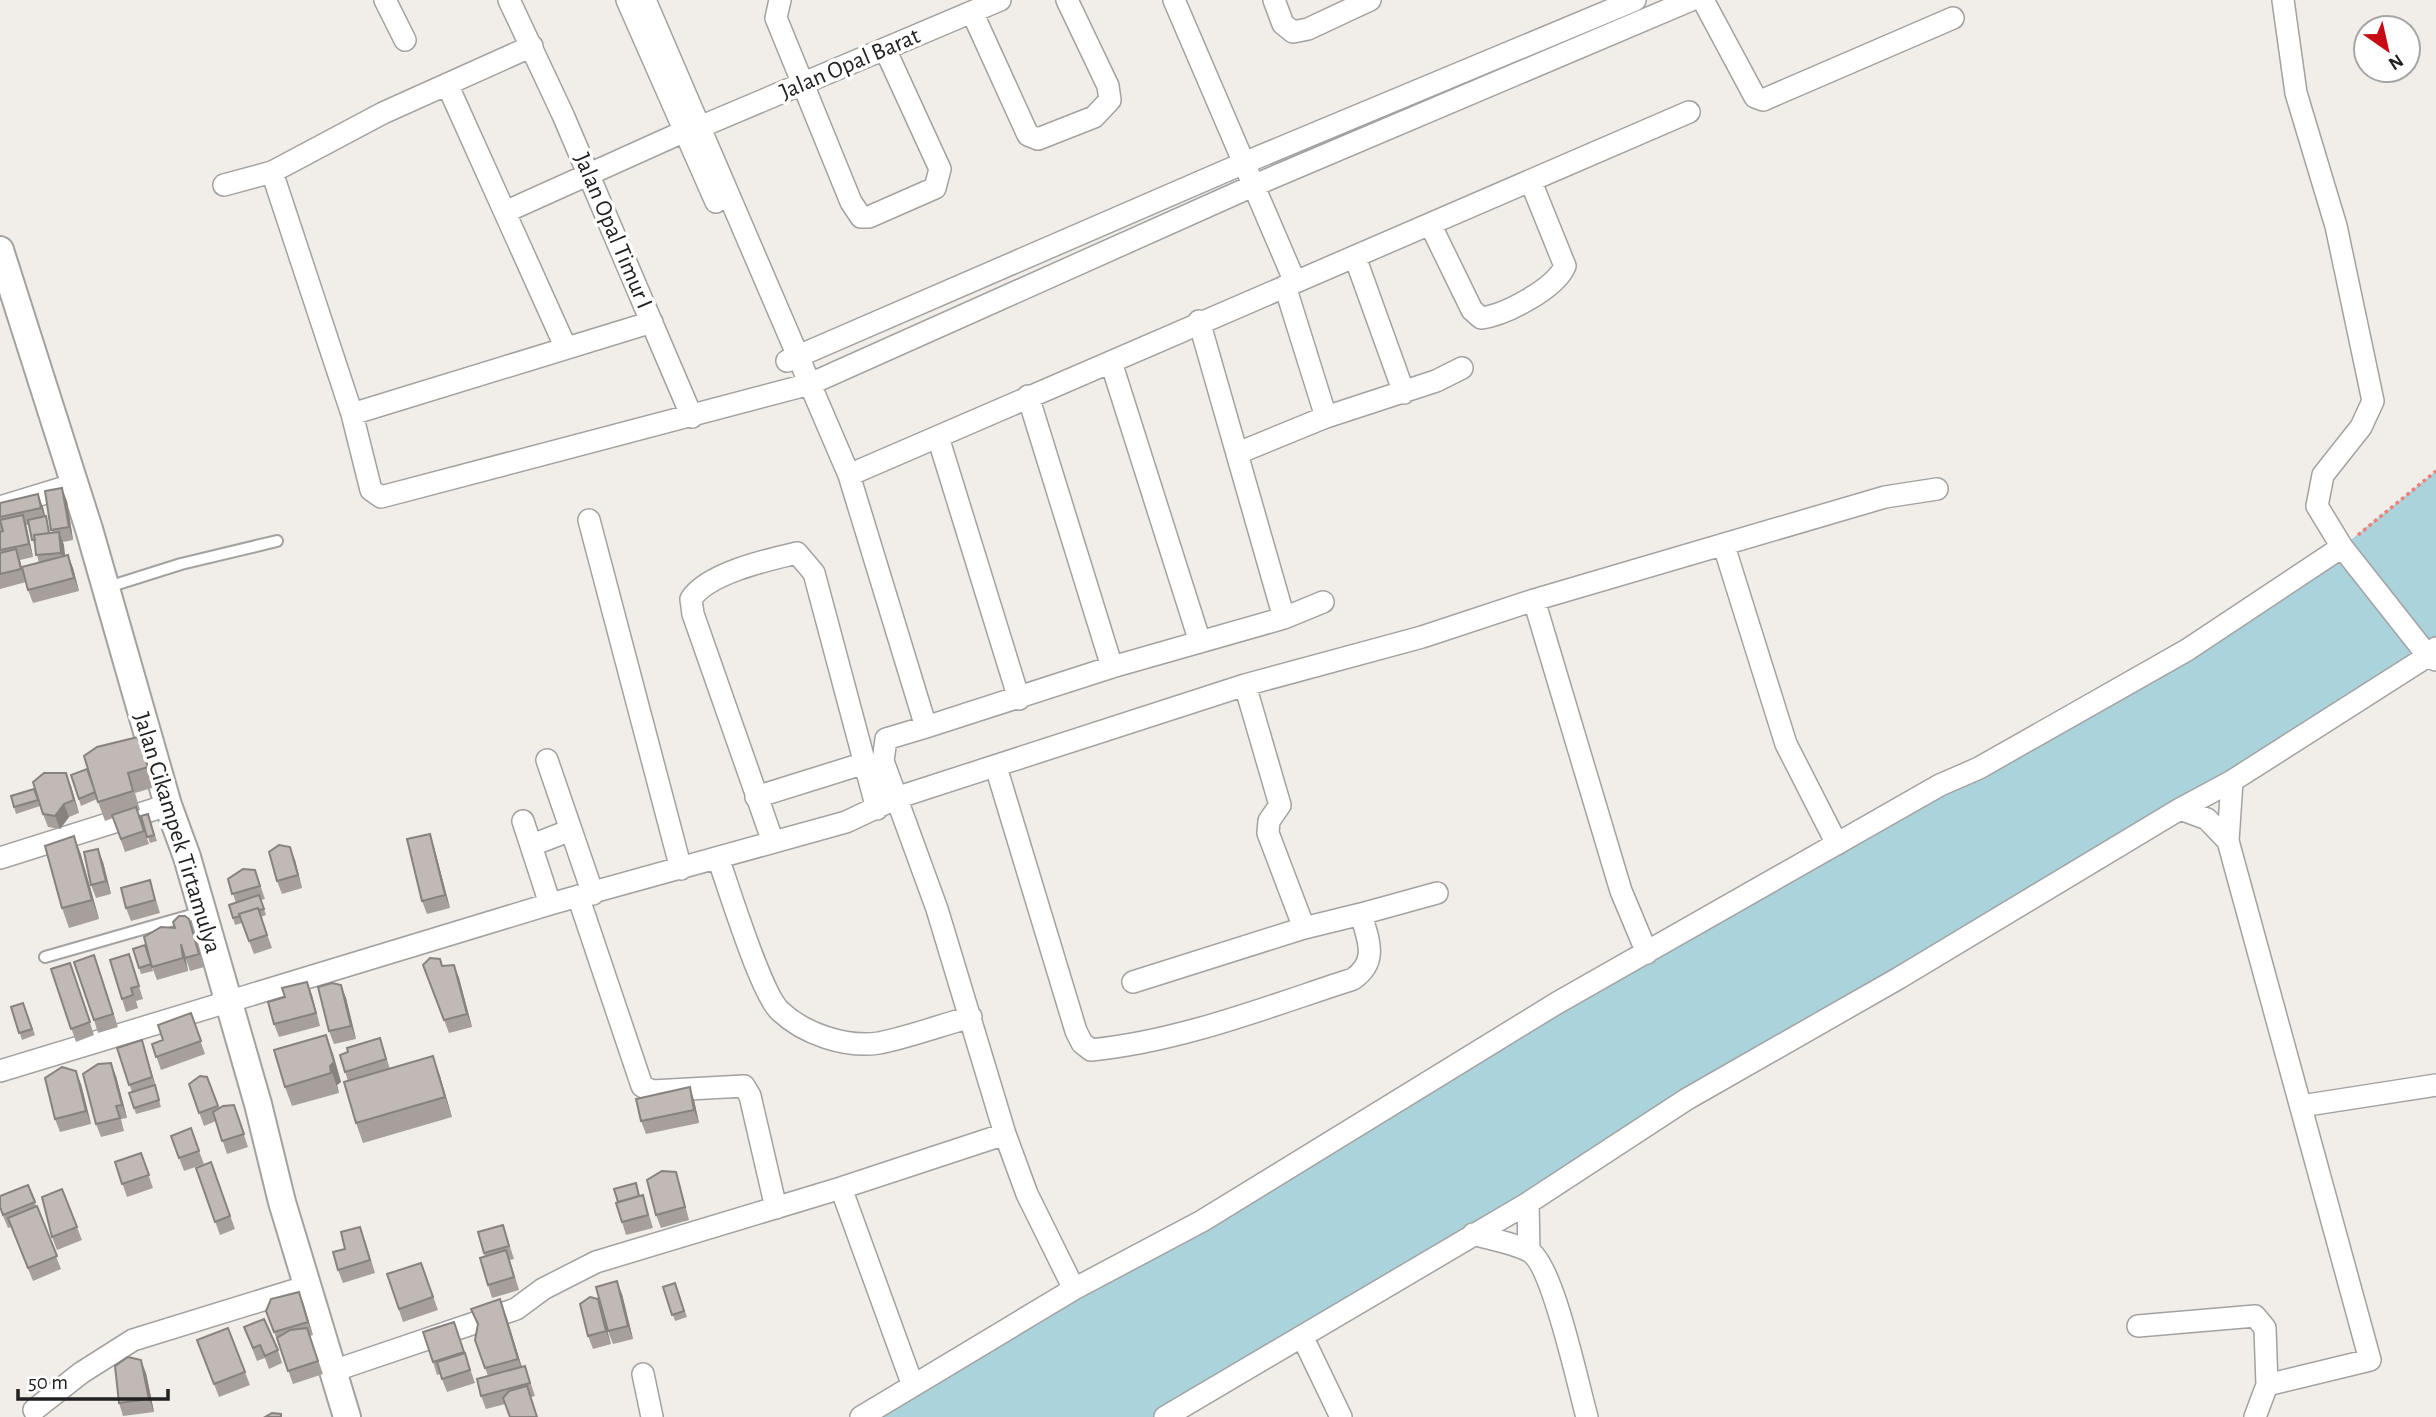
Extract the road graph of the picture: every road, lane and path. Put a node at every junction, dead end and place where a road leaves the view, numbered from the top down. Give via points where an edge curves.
1 (385, 0) edge
2 (509, 0) edge
3 (627, 0) edge
4 (645, 0) edge
5 (780, 0) edge
6 (1000, 0) edge
7 (1067, 0) edge
8 (1174, 0) edge
9 (1273, 0) edge
10 (1370, 0) edge
11 (1635, 0) edge
12 (1690, 0) edge
13 (1703, 0) edge
14 (2283, 0) edge
15 (972, 12) junction
16 (1953, 18) dead end
17 (405, 40) dead end
18 (532, 46) junction
19 (885, 49) junction
20 (447, 83) junction
21 (803, 83) junction
22 (1689, 112) dead end
23 (692, 129) junction
24 (1244, 163) junction
25 (272, 172) junction
26 (588, 174) junction
27 (1531, 182) junction
28 (224, 185) dead end
29 (1255, 185) junction
30 (505, 212) junction
31 (1431, 226) junction
32 (0, 250) edge
33 (1355, 257) junction
34 (1290, 284) junction
35 (9, 307) edge
36 (1199, 321) junction
37 (652, 322) junction
38 (565, 346) junction
39 (793, 359) junction
40 (1111, 362) junction
41 (1462, 368) dead end
42 (804, 386) junction
43 (1404, 393) junction
44 (1028, 396) junction
45 (352, 414) junction
46 (692, 417) junction
47 (1325, 417) junction
48 (937, 437) junction
49 (1238, 453) junction
50 (2436, 471) edge
51 (849, 475) junction
52 (75, 484) junction
53 (1937, 489) dead end
54 (0, 508) edge
55 (589, 520) dead end
56 (277, 541) dead end
57 (1724, 546) junction
58 (2348, 555) junction
59 (104, 589) junction
60 (1534, 600) junction
61 (1323, 602) dead end
62 (1284, 618) junction
63 (1200, 642) junction
64 (2431, 653) edge
65 (1112, 667) junction
66 (1245, 685) junction
67 (1019, 699) junction
68 (926, 727) junction
69 (547, 760) dead end
70 (865, 763) junction
71 (996, 767) junction
72 (2232, 781) junction
73 (756, 797) junction
74 (899, 797) junction
75 (168, 805) junction
76 (2180, 808) junction
77 (877, 809) junction
78 (523, 821) dead end
79 (571, 830) junction
80 (2228, 841) junction
81 (772, 842) junction
82 (1837, 844) junction
83 (532, 845) junction
84 (0, 858) edge
85 (718, 858) junction
86 (681, 869) junction
87 (1437, 893) dead end
88 (586, 895) junction
89 (550, 904) junction
90 (202, 912) junction
91 (1361, 914) junction
92 (1304, 928) junction
93 (1647, 953) junction
94 (45, 957) dead end
95 (1133, 982) dead end
96 (228, 1002) junction
97 (971, 1017) junction
98 (0, 1071) edge
99 (2436, 1085) edge
100 (2301, 1106) junction
101 (1004, 1134) junction
102 (841, 1188) junction
103 (1528, 1203) junction
104 (776, 1208) junction
105 (1473, 1234) junction
106 (1529, 1251) junction
107 (308, 1286) junction
108 (1074, 1289) junction
109 (2138, 1326) dead end
110 (1303, 1338) junction
111 (333, 1371) junction
112 (643, 1374) dead end
113 (2267, 1385) junction
114 (914, 1386) junction
115 (34, 1410) dead end
116 (347, 1417) edge
117 (652, 1417) edge
118 (861, 1417) edge
119 (1165, 1417) edge
120 (1341, 1417) edge
121 (1587, 1417) edge
122 (2255, 1417) edge

1 - 17 street
2 - 18 street, Jalan Opal Timur I
3 - 23 street
4 - 23 street
5 - 21 street via 776,18
6 - 15 street, Jalan Opal Barat
7 - 15 street via 1108,86 1110,100 1094,117 1045,137 1031,138 1025,128
8 - 24 street
9 - 10 street via 1283,24 1293,32
11 - 24 street
12 - 29 street
13 - 16 street via 1755,97 1763,100
14 - 58 street via 2296,93 2336,226 2373,401 2361,427 2323,475 2316,506
15 - 19 street, Jalan Opal Barat
18 - 20 street
18 - 26 street, Jalan Opal Timur I
19 - 21 street, Jalan Opal Barat
19 - 21 street via 940,169 935,188 925,195 861,217
20 - 25 street
20 - 30 street
21 - 23 street, Jalan Opal Barat
22 - 27 street
23 - 26 street, Jalan Opal Barat
23 - 39 street
24 - 29 street
24 - 39 street
25 - 28 street
25 - 45 street
26 - 30 street, Jalan Opal Barat
26 - 37 street, Jalan Opal Timur I
27 - 31 street
27 - 31 street via 1565,267 1560,278 1508,310 1481,318 1472,310
29 - 34 street
29 - 42 street
30 - 38 street
31 - 33 street
32 - 35 street, Jalan Cikampek Tirtamulya
33 - 34 street
33 - 43 street
34 - 36 street
34 - 47 street
35 - 52 street, Jalan Cikampek Tirtamulya
36 - 40 street
36 - 49 street
37 - 38 street
37 - 46 street, Jalan Opal Timur I
38 - 45 street
39 - 42 street
40 - 44 street
40 - 63 street
41 - 43 street
42 - 46 street
42 - 51 street
43 - 47 street
44 - 48 street
44 - 65 street
45 - 46 street via 371,490 381,498
47 - 49 street
48 - 51 street
48 - 67 street
49 - 62 street
50 - 58 path
51 - 68 street
52 - 54 street
52 - 59 street, Jalan Cikampek Tirtamulya
53 - 57 street via 1885,497
55 - 86 street
56 - 59 lane via 181,564
57 - 60 street
57 - 82 street via 1786,744
58 - 64 street
58 - 82 street
59 - 75 street, Jalan Cikampek Tirtamulya
60 - 66 street via 1422,637
60 - 93 street via 1621,891
61 - 62 street
62 - 63 street
63 - 65 street
64 - 72 street
65 - 67 street
66 - 71 street
66 - 92 street via 1280,805 1269,821 1268,833
67 - 68 street
68 - 74 street via 886,738 883,761
69 - 79 street
70 - 73 street
70 - 73 street via 814,573 797,553 720,576 698,588 691,599 693,614
70 - 77 street
71 - 74 street
71 - 91 street via 1076,1031 1091,1049 1197,1030 1353,979 1368,966 1371,954
72 - 76 street
72 - 80 street
73 - 81 street
74 - 77 street
74 - 97 street
75 - 84 street
75 - 90 street, Jalan Cikampek Tirtamulya
76 - 80 street via 2207,819
76 - 103 street via 1899,978 1687,1099
77 - 81 street
78 - 83 street
79 - 83 street
79 - 88 street
80 - 100 street
81 - 85 street
82 - 93 street
83 - 89 street
85 - 86 street
85 - 97 street via 778,1010 811,1032 843,1042 877,1043
86 - 88 street
87 - 91 street
88 - 89 street
88 - 104 street via 642,1086 652,1091 744,1086
89 - 96 street
90 - 94 lane
90 - 96 street, Jalan Cikampek Tirtamulya
91 - 92 street
92 - 95 street
93 - 108 street via 1202,1221
96 - 98 street
96 - 107 street, Jalan Cikampek Tirtamulya
97 - 101 street
99 - 100 street
100 - 113 street via 2370,1360
101 - 102 street
101 - 108 street via 1027,1194
102 - 104 street
102 - 114 street
103 - 105 street
103 - 106 street
104 - 111 street via 596,1262 516,1309
105 - 106 street
105 - 110 street
106 - 121 street via 1548,1277
107 - 111 street, Jalan Cikampek Tirtamulya
107 - 115 street via 133,1340
108 - 114 street
109 - 113 street via 2255,1316 2265,1328
110 - 119 street
110 - 120 street
111 - 116 street, Jalan Cikampek Tirtamulya
112 - 117 street
113 - 122 street
114 - 118 street

